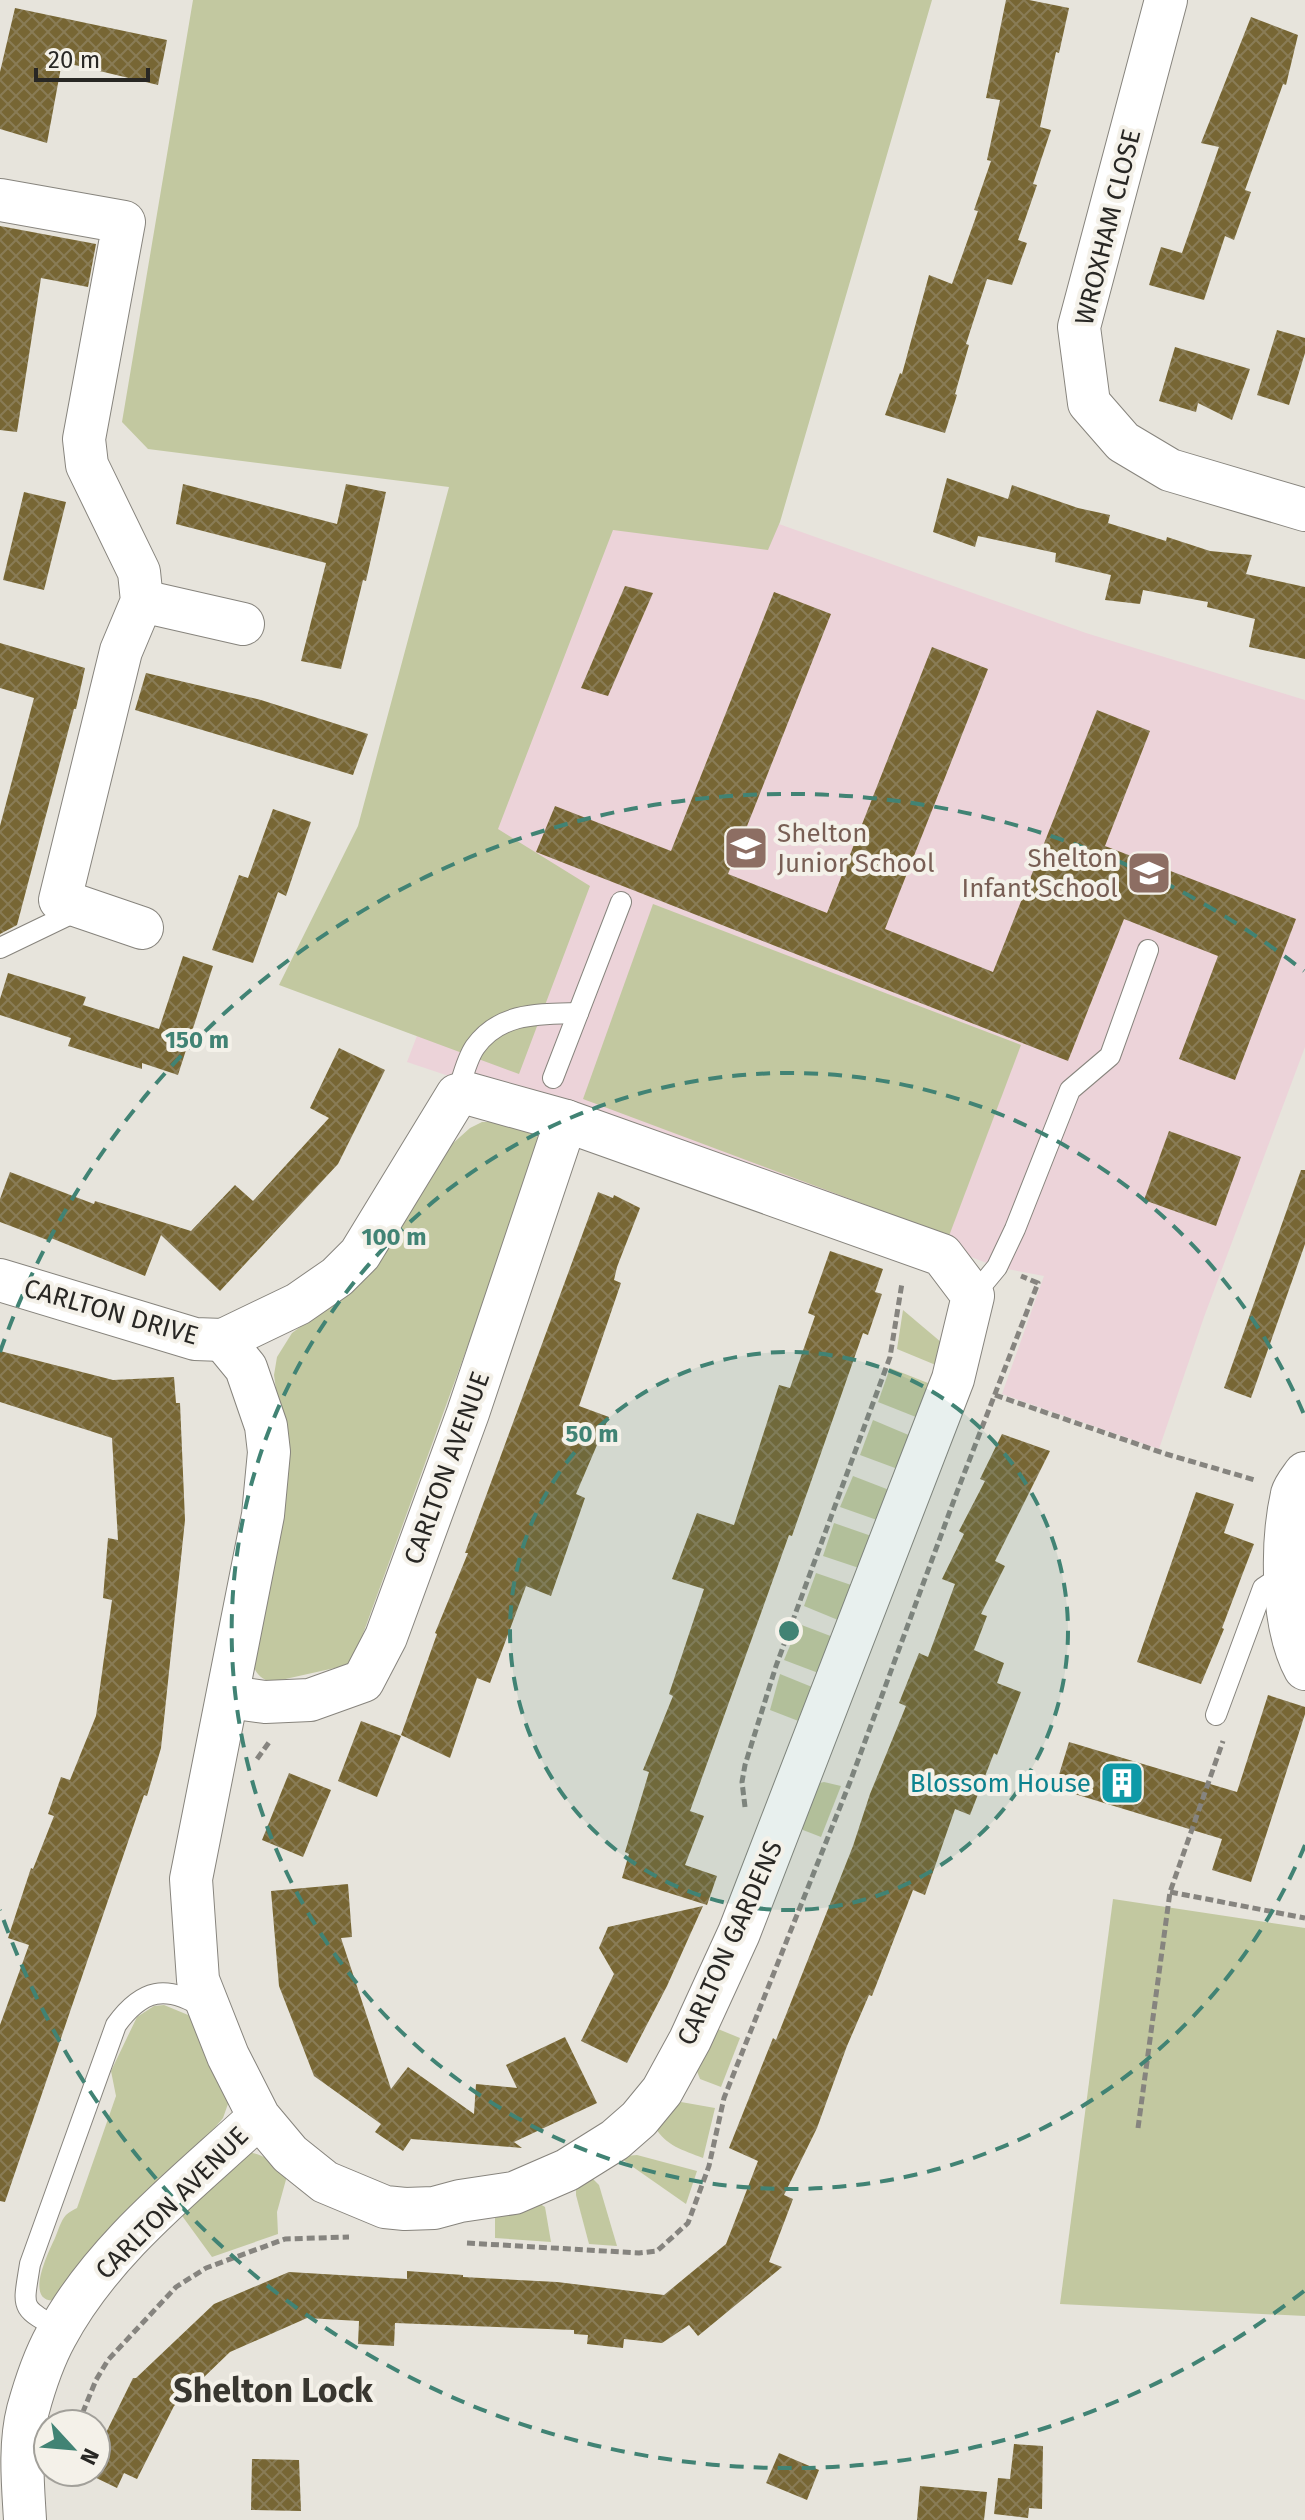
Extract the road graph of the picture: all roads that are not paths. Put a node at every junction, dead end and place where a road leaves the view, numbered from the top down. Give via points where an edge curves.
1 (1166, 0) edge
2 (0, 200) edge
3 (1305, 510) edge
4 (142, 601) junction
5 (243, 624) dead end
6 (621, 902) dead end
7 (82, 908) junction
8 (142, 928) dead end
9 (0, 948) edge
10 (1148, 950) dead end
11 (578, 1013) junction
12 (553, 1078) dead end
13 (457, 1095) junction
14 (566, 1121) junction
15 (0, 1280) edge
16 (985, 1281) junction
17 (223, 1340) junction
18 (1298, 1482) edge
19 (1284, 1574) junction
20 (1305, 1669) edge
21 (228, 1697) junction
22 (1221, 1722) road end
23 (214, 2015) junction
24 (259, 2117) junction
25 (60, 2329) junction
26 (25, 2520) edge

1 - 3 street, WROXHAM CLOSE via 1079,327 1089,403 1123,442 1170,470
2 - 4 street via 124,222 84,439 87,465 139,572
4 - 5 street
4 - 7 street via 121,651 60,900
6 - 11 lane
7 - 8 street
7 - 9 lane
10 - 16 lane via 1110,1056 1070,1090 1015,1229
11 - 12 lane
11 - 13 lane via 524,1015 494,1027 473,1049
13 - 14 street via 466,1093
13 - 17 street via 360,1254 298,1304
14 - 16 street via 942,1255
14 - 21 street, CARLTON AVENUE via 468,1413 386,1637 363,1681 310,1700
15 - 17 street, CARLTON DRIVE via 195,1339
16 - 24 street, CARLTON GARDENS via 744,1923 690,2040 662,2091 639,2119 567,2170 514,2193 405,2209 385,2207 325,2182 290,2154
17 - 21 street, CARLTON AVENUE via 246,1368 269,1452 263,1515
18 - 19 street
19 - 20 street via 1293,1640
19 - 22 lane via 1263,1588
21 - 23 street, CARLTON AVENUE via 191,1879 198,1980
23 - 24 street, CARLTON AVENUE
23 - 25 lane via 186,1997 165,1992 129,2006 116,2025 30,2264 24,2302 30,2313
24 - 25 street, CARLTON AVENUE via 132,2237 90,2284
25 - 26 street, CARLTON AVENUE via 27,2412

